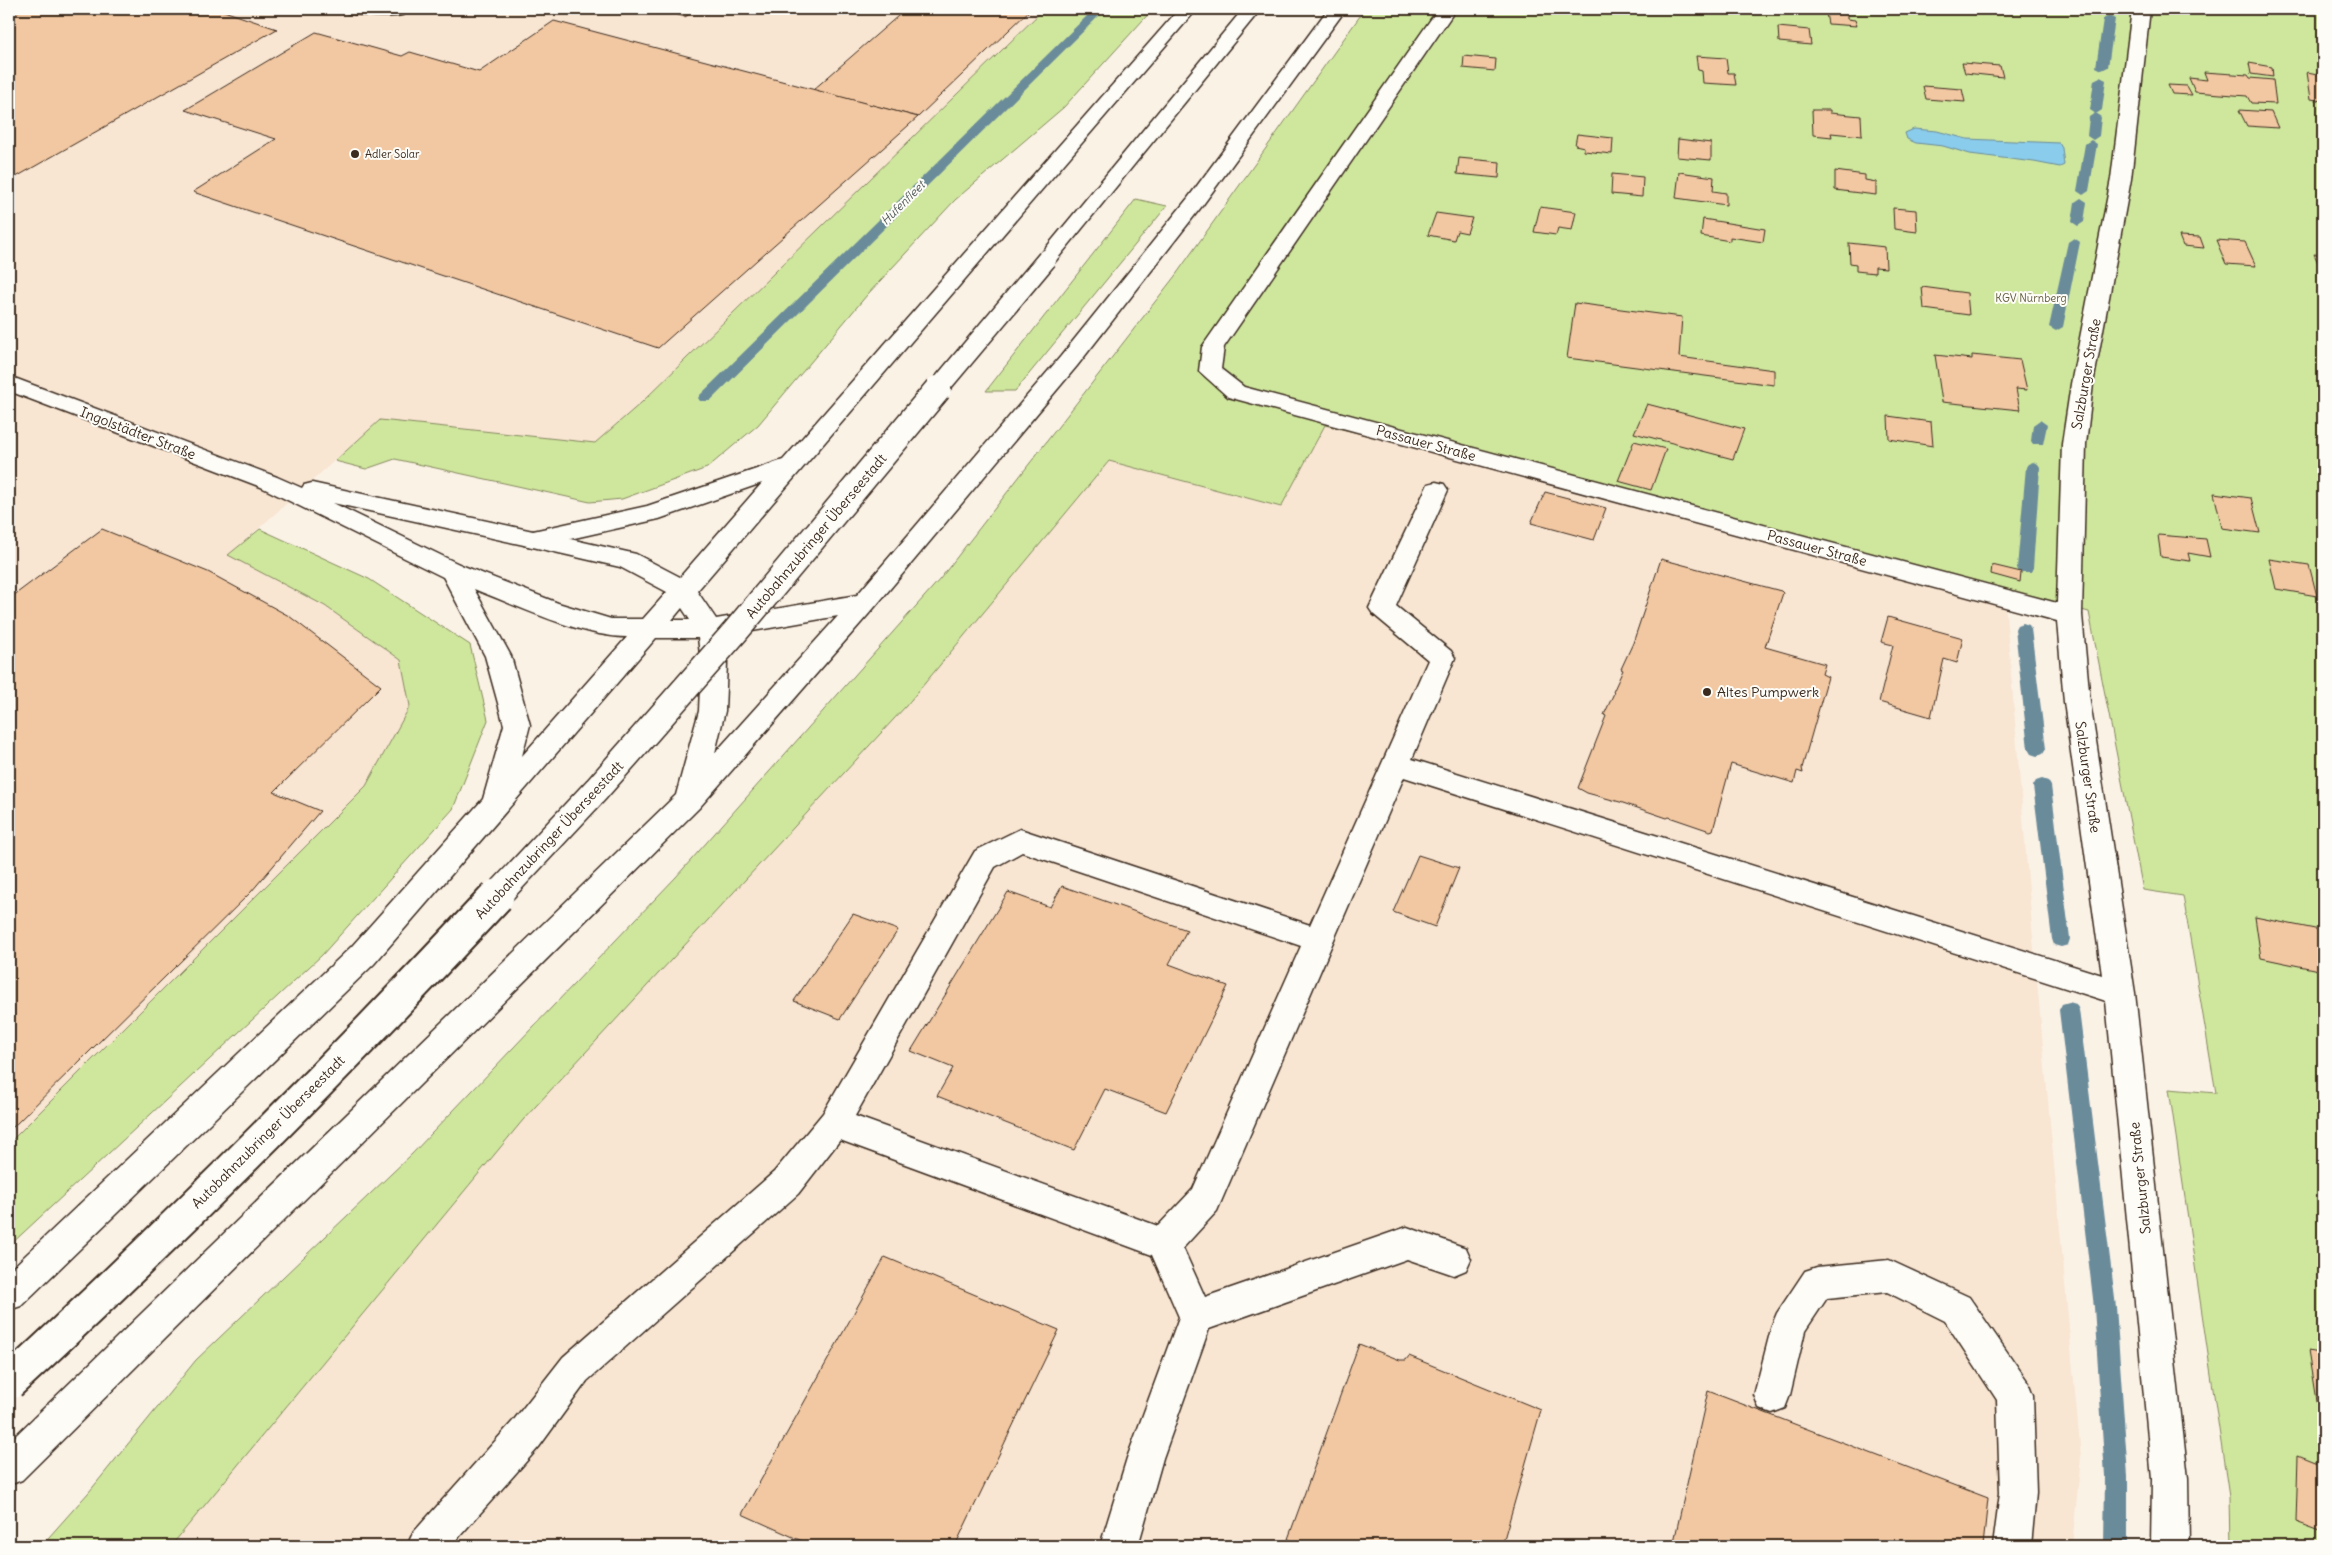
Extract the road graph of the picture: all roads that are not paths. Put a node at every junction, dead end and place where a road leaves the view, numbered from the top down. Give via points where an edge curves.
1 (354, 9) edge
2 (1188, 9) edge
3 (1252, 9) edge
4 (1337, 9) edge
5 (1447, 9) edge
6 (2141, 9) edge
7 (401, 10) edge
8 (9, 383) edge
9 (790, 465) junction
10 (268, 482) junction
11 (1436, 490) dead end
12 (533, 538) junction
13 (452, 571) junction
14 (683, 590) junction
15 (864, 602) junction
16 (2069, 615) junction
17 (649, 629) junction
18 (710, 629) junction
19 (1395, 764) junction
20 (689, 800) junction
21 (494, 804) junction
22 (1318, 940) junction
23 (2120, 993) junction
24 (834, 1123) junction
25 (1164, 1244) junction
26 (1454, 1259) dead end
27 (9, 1294) edge
28 (1196, 1317) junction
29 (9, 1383) edge
30 (1772, 1395) dead end
31 (9, 1467) edge
32 (426, 1546) edge
33 (1118, 1546) edge
34 (2012, 1546) edge
35 (2170, 1546) edge

1 - 7 main road
2 - 9 main road
3 - 29 main road, Autobahnzubringer Überseestadt, bridge via 742,625 597,790 386,1015 100,1299
4 - 15 main road via 1196,202 1069,361
5 - 16 main road, Passauer Straße via 1214,347 1210,371 1236,392
6 - 16 main road, Salzburger Straße via 2121,179 2082,384 2074,444
8 - 10 main road, Ingolstädter Straße
9 - 12 main road via 651,513
9 - 14 main road
10 - 12 main road, Ingolstädter Straße
10 - 13 main road, Ingolstädter Straße
11 - 19 main road via 1382,608 1442,658
12 - 14 main road, Ingolstädter Straße via 627,560
13 - 17 main road, Ingolstädter Straße via 549,609 611,628
13 - 21 main road via 498,656 516,725
14 - 17 main road
14 - 18 main road
15 - 18 main road, Ingolstädter Straße
15 - 20 main road
16 - 23 main road, Salzburger Straße via 2078,711
17 - 18 main road, Ingolstädter Straße
17 - 21 main road
18 - 20 main road via 714,663 712,711
19 - 22 main road
19 - 23 main road
20 - 31 main road
21 - 27 main road via 363,955
22 - 24 main road via 1020,840 985,859
22 - 25 main road via 1205,1200
23 - 35 main road, Salzburger Straße via 2170,1479
24 - 25 main road
24 - 32 main road via 786,1183 575,1369 526,1434
25 - 28 main road
26 - 28 main road via 1407,1243
28 - 33 main road via 1145,1458
30 - 34 main road via 1789,1325 1817,1282 1889,1276 1957,1309 2015,1394 2018,1493

